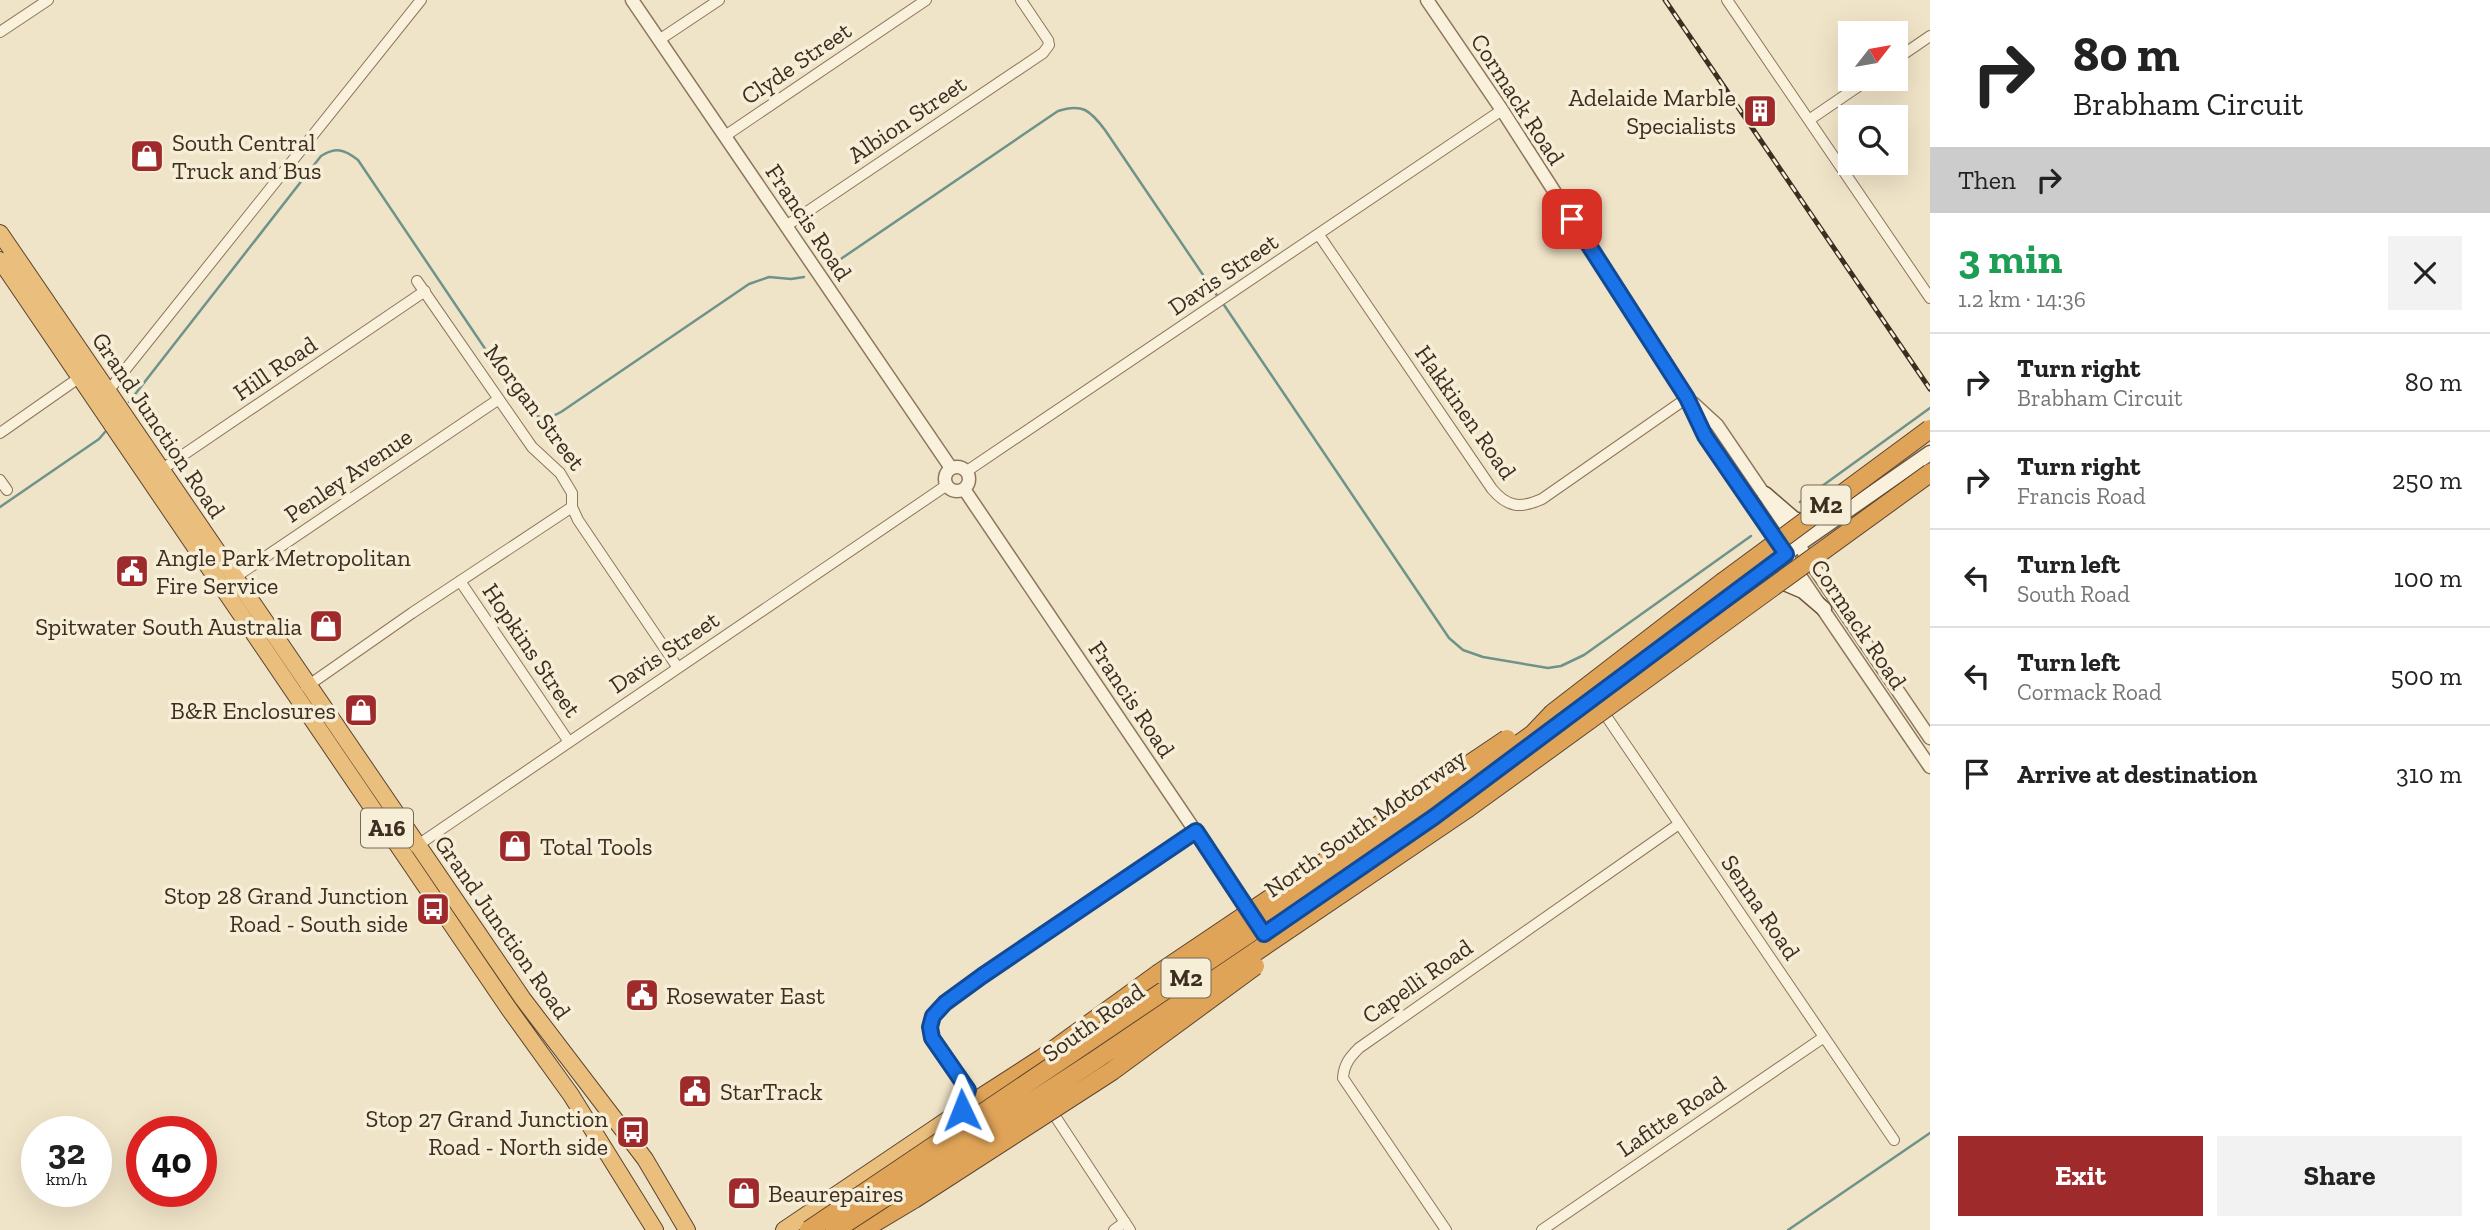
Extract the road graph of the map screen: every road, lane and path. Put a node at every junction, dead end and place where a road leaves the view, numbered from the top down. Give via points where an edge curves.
1 (48, 0) edge
2 (421, 0) edge
3 (632, 0) edge
4 (719, 0) edge
5 (926, 0) edge
6 (1021, 0) edge
7 (1427, 0) edge
8 (1727, 0) edge
9 (0, 32) edge
10 (1930, 36) edge
11 (659, 40) junction
12 (1908, 51) edge
13 (1851, 91) edge
14 (1502, 110) junction
15 (1809, 120) junction
16 (725, 136) junction
17 (786, 226) junction
18 (0, 233) edge
19 (1319, 235) junction
20 (0, 260) edge
21 (417, 281) dead end
22 (425, 291) junction
23 (32, 293) junction
24 (1930, 298) edge
25 (86, 373) junction
26 (103, 397) junction
27 (1687, 398) junction
28 (499, 399) junction
29 (1930, 429) edge
30 (0, 432) edge
31 (1930, 453) edge
32 (951, 468) junction
33 (967, 471) junction
34 (1930, 473) edge
35 (155, 474) junction
36 (0, 480) edge
37 (947, 485) junction
38 (964, 489) junction
39 (7, 490) dead end
40 (1765, 494) junction
41 (572, 507) junction
42 (1822, 527) junction
43 (1799, 544) junction
44 (1786, 554) junction
45 (1759, 574) junction
46 (228, 581) junction
47 (460, 582) junction
48 (1824, 609) junction
49 (1875, 656) junction
50 (1862, 666) junction
51 (678, 668) junction
52 (302, 690) junction
53 (1594, 698) junction
54 (1553, 713) junction
55 (1930, 738) edge
56 (569, 742) junction
57 (1930, 767) edge
58 (1678, 824) junction
59 (1196, 831) junction
60 (411, 849) junction
61 (1315, 913) junction
62 (1264, 934) junction
63 (1824, 1037) junction
64 (976, 1092) junction
65 (1043, 1098) joint
66 (962, 1110) joint
67 (1894, 1140) dead end
68 (1128, 1226) edge
69 (655, 1230) edge
70 (687, 1230) edge
71 (784, 1230) edge
72 (809, 1230) edge
73 (835, 1230) edge
74 (862, 1230) edge
75 (1114, 1230) edge
76 (1446, 1230) edge
77 (1542, 1230) edge

1 - 9 street
2 - 26 street
3 - 11 street, Francis Road
4 - 11 street
5 - 16 street, Clyde Street
6 - 17 street, Albion Street via 1046,37 1049,45 1043,53
7 - 14 street, Cormack Road
8 - 15 street
10 - 12 street
11 - 16 street, Francis Road
13 - 15 street
14 - 19 street, Davis Street
14 - 27 street, Cormack Road
15 - 24 street
16 - 17 street, Francis Road
17 - 32 street, Francis Road
18 - 23 highway, Grand Junction Road / A16
19 - 27 street, Hakkinen Road via 1492,489 1510,505 1520,507 1542,499
19 - 33 street, Davis Street
20 - 23 highway, Grand Junction Road / A16
21 - 22 street, Morgan Street
22 - 28 street, Morgan Street
22 - 35 street, Hill Road
23 - 25 highway, Grand Junction Road / A16
25 - 26 highway, Grand Junction Road / A16
25 - 30 street
26 - 35 highway, Grand Junction Road / A16
27 - 40 street, Cormack Road via 1717,425
27 - 44 street, Cormack Road via 1705,436
28 - 41 street, Morgan Street via 532,447 560,473 572,493
28 - 46 street, Penley Avenue
29 - 54 highway, North South Motorway / M2, bridge
31 - 42 main road, South Road
32 - 33 street
32 - 37 street via 945,478
33 - 38 street via 969,482
34 - 61 highway, North South Motorway / M2, bridge via 1468,808
35 - 46 highway, Grand Junction Road / A16
36 - 39 street
37 - 38 street
37 - 51 street, Davis Street
38 - 59 street, Francis Road
40 - 42 main road via 1794,519
40 - 43 street, Cormack Road
41 - 47 street
41 - 51 street, Morgan Street
42 - 43 main road, South Road
43 - 44 main road, South Road
43 - 49 street, Cormack Road
44 - 45 main road, South Road
44 - 48 street, Cormack Road
45 - 48 main road via 1788,582
45 - 53 main road, South Road
46 - 52 highway, Grand Junction Road / A16
47 - 52 street
47 - 56 street, Hopkins Street
48 - 50 street, Cormack Road
49 - 50 street
49 - 55 street, Cormack Road
50 - 57 street, Cormack Road
51 - 56 street, Davis Street
52 - 60 highway, Grand Junction Road / A16
53 - 58 street, Senna Road
53 - 62 main road, South Road via 1434,817
54 - 64 highway, bridge via 1519,730 1158,974 1041,1059
54 - 72 highway, North South Motorway / M2, bridge via 1533,734 1330,879
56 - 60 street, Davis Street
58 - 63 street, Senna Road
58 - 76 street, Capelli Road via 1350,1056 1343,1077
59 - 62 street, Francis Road
59 - 64 street via 982,976 933,1016 932,1038
60 - 69 highway, Grand Junction Road / A16
60 - 70 highway, Grand Junction Road / A16 via 645,1159
61 - 73 highway, North South Motorway / M2, bridge
61 - 74 highway, bridge via 1268,956 1112,1071
62 - 65 main road, South Road via 1052,1076
63 - 67 street, Senna Road
63 - 77 street, Lafitte Road
64 - 66 highway
65 - 68 street
66 - 71 highway
68 - 75 street

